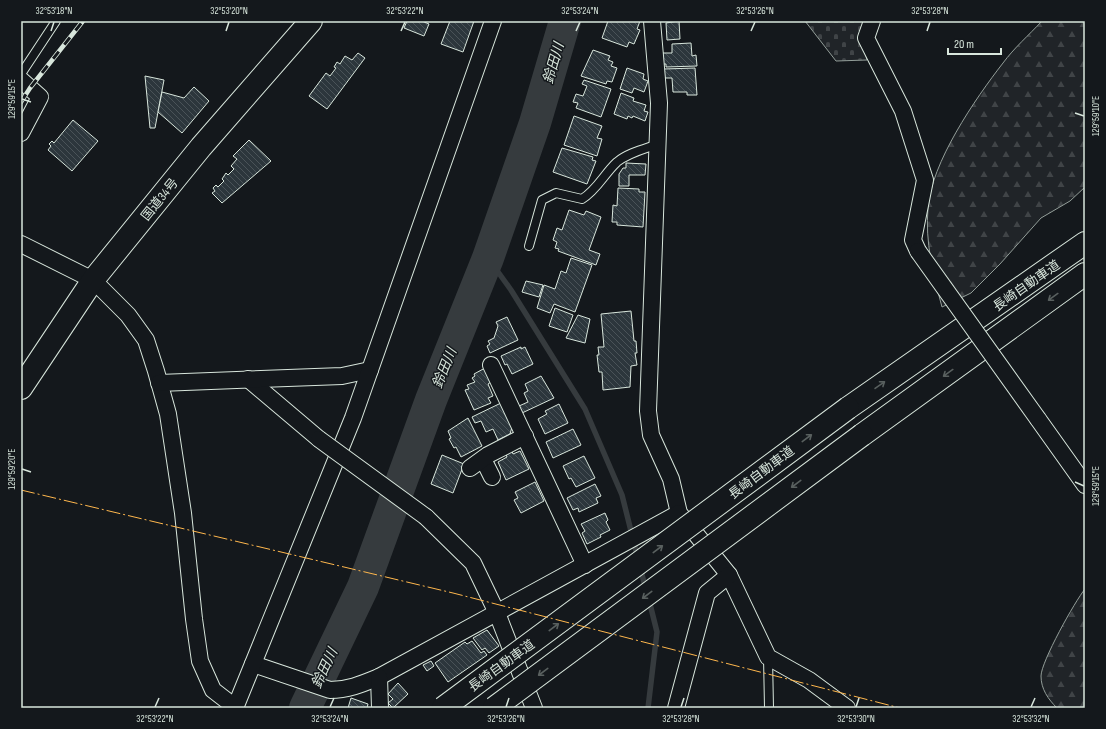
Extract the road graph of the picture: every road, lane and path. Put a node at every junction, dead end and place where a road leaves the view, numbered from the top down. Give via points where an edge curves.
1 (56, 21) edge
2 (311, 21) edge
3 (493, 21) edge
4 (652, 21) edge
5 (872, 21) edge
6 (21, 74) edge
7 (21, 80) edge
8 (21, 133) edge
9 (658, 144) junction
10 (21, 244) edge
11 (1085, 244) edge
12 (529, 246) dead end
13 (1085, 274) edge
14 (93, 280) junction
15 (492, 365) dead end
16 (370, 370) junction
17 (248, 379) junction
18 (160, 383) junction
19 (21, 388) edge
20 (525, 436) junction
21 (492, 477) dead end
22 (1085, 485) edge
23 (679, 513) junction
24 (585, 564) junction
25 (729, 575) junction
26 (497, 613) junction
27 (768, 657) junction
28 (253, 664) junction
29 (379, 677) junction
30 (235, 707) edge
31 (380, 708) edge
32 (443, 708) edge
33 (494, 708) edge
34 (534, 708) edge
35 (676, 708) edge
36 (769, 708) edge
37 (847, 708) edge

1 - 6 lane
2 - 14 highway, 国道34号 via 201,147
3 - 16 street
4 - 9 street via 659,103
5 - 22 street, bridge via 866,38 903,111 925,180 913,240 918,251
7 - 8 street via 40,97
9 - 12 lane via 617,162 592,193 582,199 556,193 542,200
9 - 23 street via 648,411 651,435 671,479
10 - 14 street
32 -> 11 highway, 長崎自動車道, bridge via 848,408
13 -> 33 highway, 長崎自動車道, bridge
14 - 18 street via 128,315 146,340
14 - 19 highway, 国道34号
15 - 20 street
16 - 17 street via 342,376
16 - 28 street
17 - 18 street
17 - 26 street, bridge via 319,440 426,517 473,563
18 - 30 street via 168,414 184,513 200,661 213,690
20 - 21 street via 476,463
20 - 24 street
23 - 24 street
23 - 25 street
24 - 26 street
25 - 27 street
25 - 35 street via 707,593
26 - 29 street
26 - 34 street
27 - 36 lane
27 - 37 street via 809,680
28 - 29 street via 330,690 343,690
28 - 30 street
29 - 31 street

